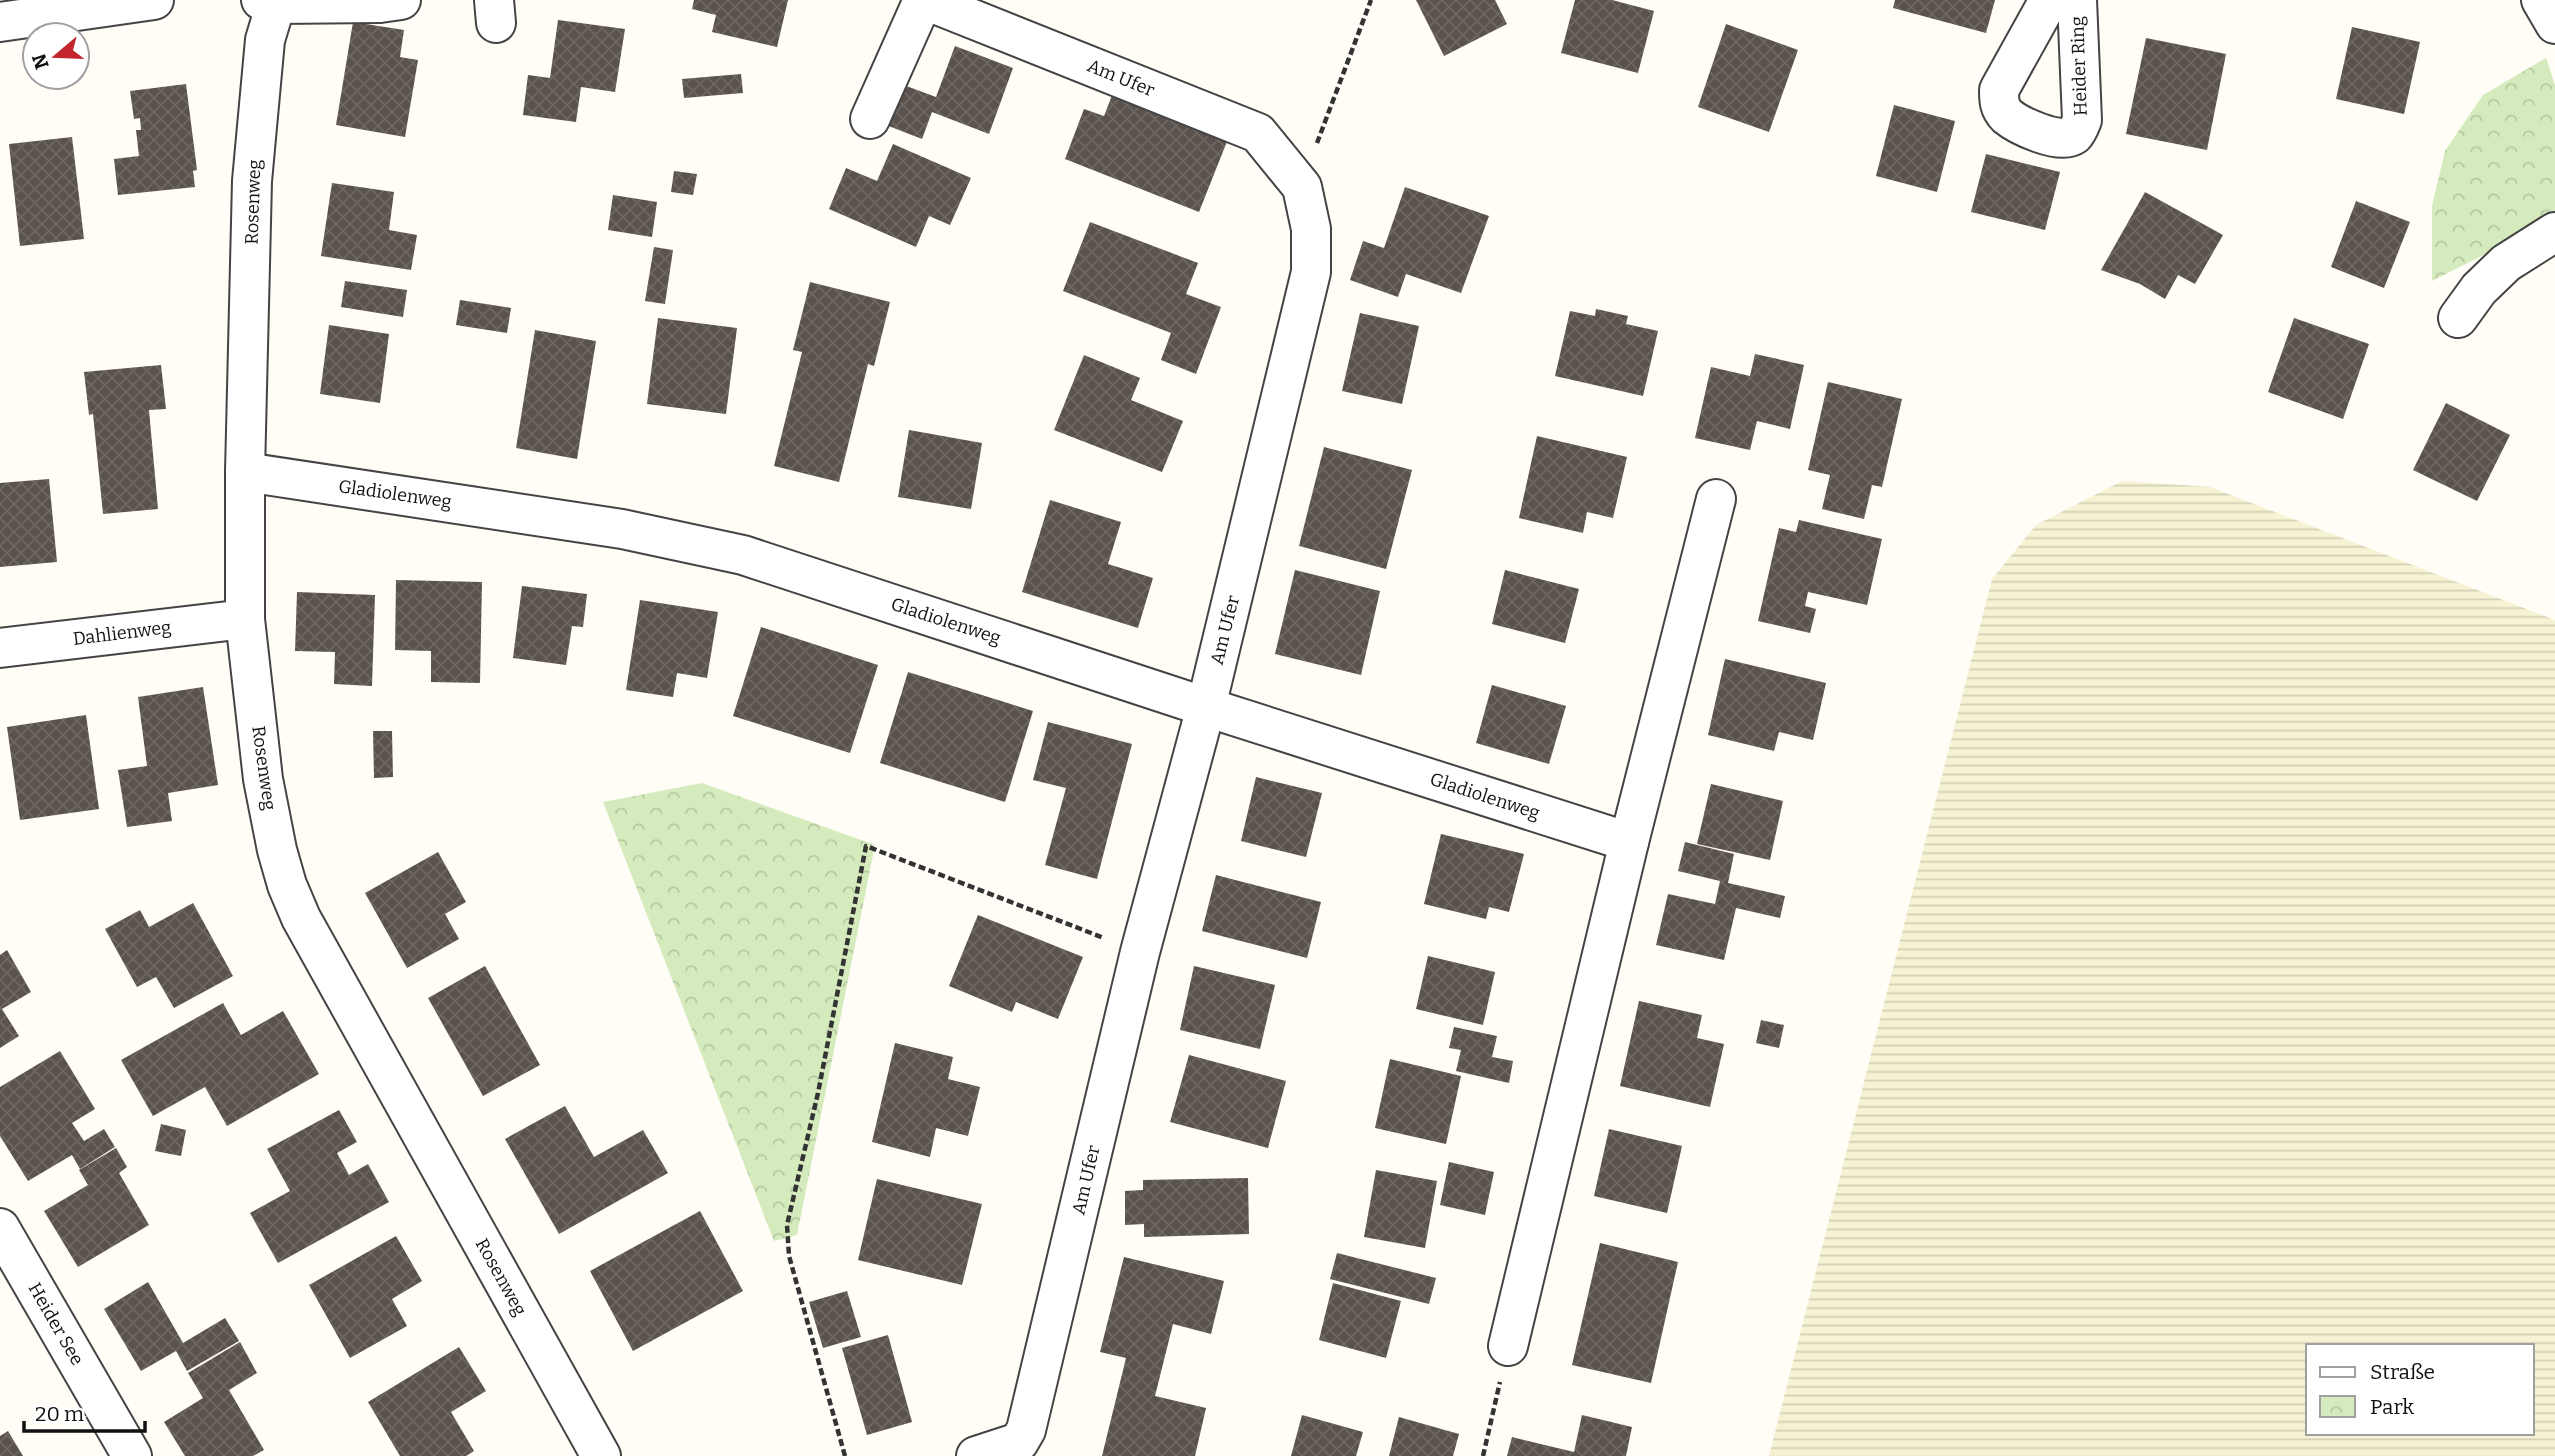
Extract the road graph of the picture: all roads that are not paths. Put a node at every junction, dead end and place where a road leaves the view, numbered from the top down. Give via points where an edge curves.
1 (154, 0) edge
2 (401, 0) edge
3 (924, 0) edge
4 (2049, 0) edge
5 (2077, 0) edge
6 (2541, 0) edge
7 (271, 1) edge
8 (0, 22) edge
9 (2555, 24) edge
10 (870, 119) dead end
11 (2555, 232) edge
12 (2458, 318) dead end
13 (245, 472) junction
14 (1716, 499) dead end
15 (245, 619) junction
16 (0, 648) edge
17 (1206, 707) junction
18 (1629, 842) junction
19 (0, 1228) edge
20 (1508, 1346) road end
21 (132, 1456) edge
22 (601, 1456) edge
23 (976, 1456) edge

1 - 8 street
2 - 7 street
3 - 10 street, Am Ufer
3 - 17 street, Am Ufer via 1258,133 1302,187 1311,229 1311,272
4 - 5 street, Heider Ring via 1999,90 1998,102 2007,116 2049,138 2065,139 2076,134 2082,120
6 - 9 street
7 - 13 street, Rosenweg via 253,181
11 - 12 street via 2506,263
13 - 15 street, Rosenweg
13 - 17 street, Gladiolenweg via 622,529 743,555
14 - 18 street
15 - 16 street, Dahlienweg
15 - 22 street, Rosenweg via 263,779 286,885
17 - 18 street, Gladiolenweg
17 - 23 street, Am Ufer via 1140,952 1026,1430 1018,1442
18 - 20 street
19 - 21 street, Heider See

